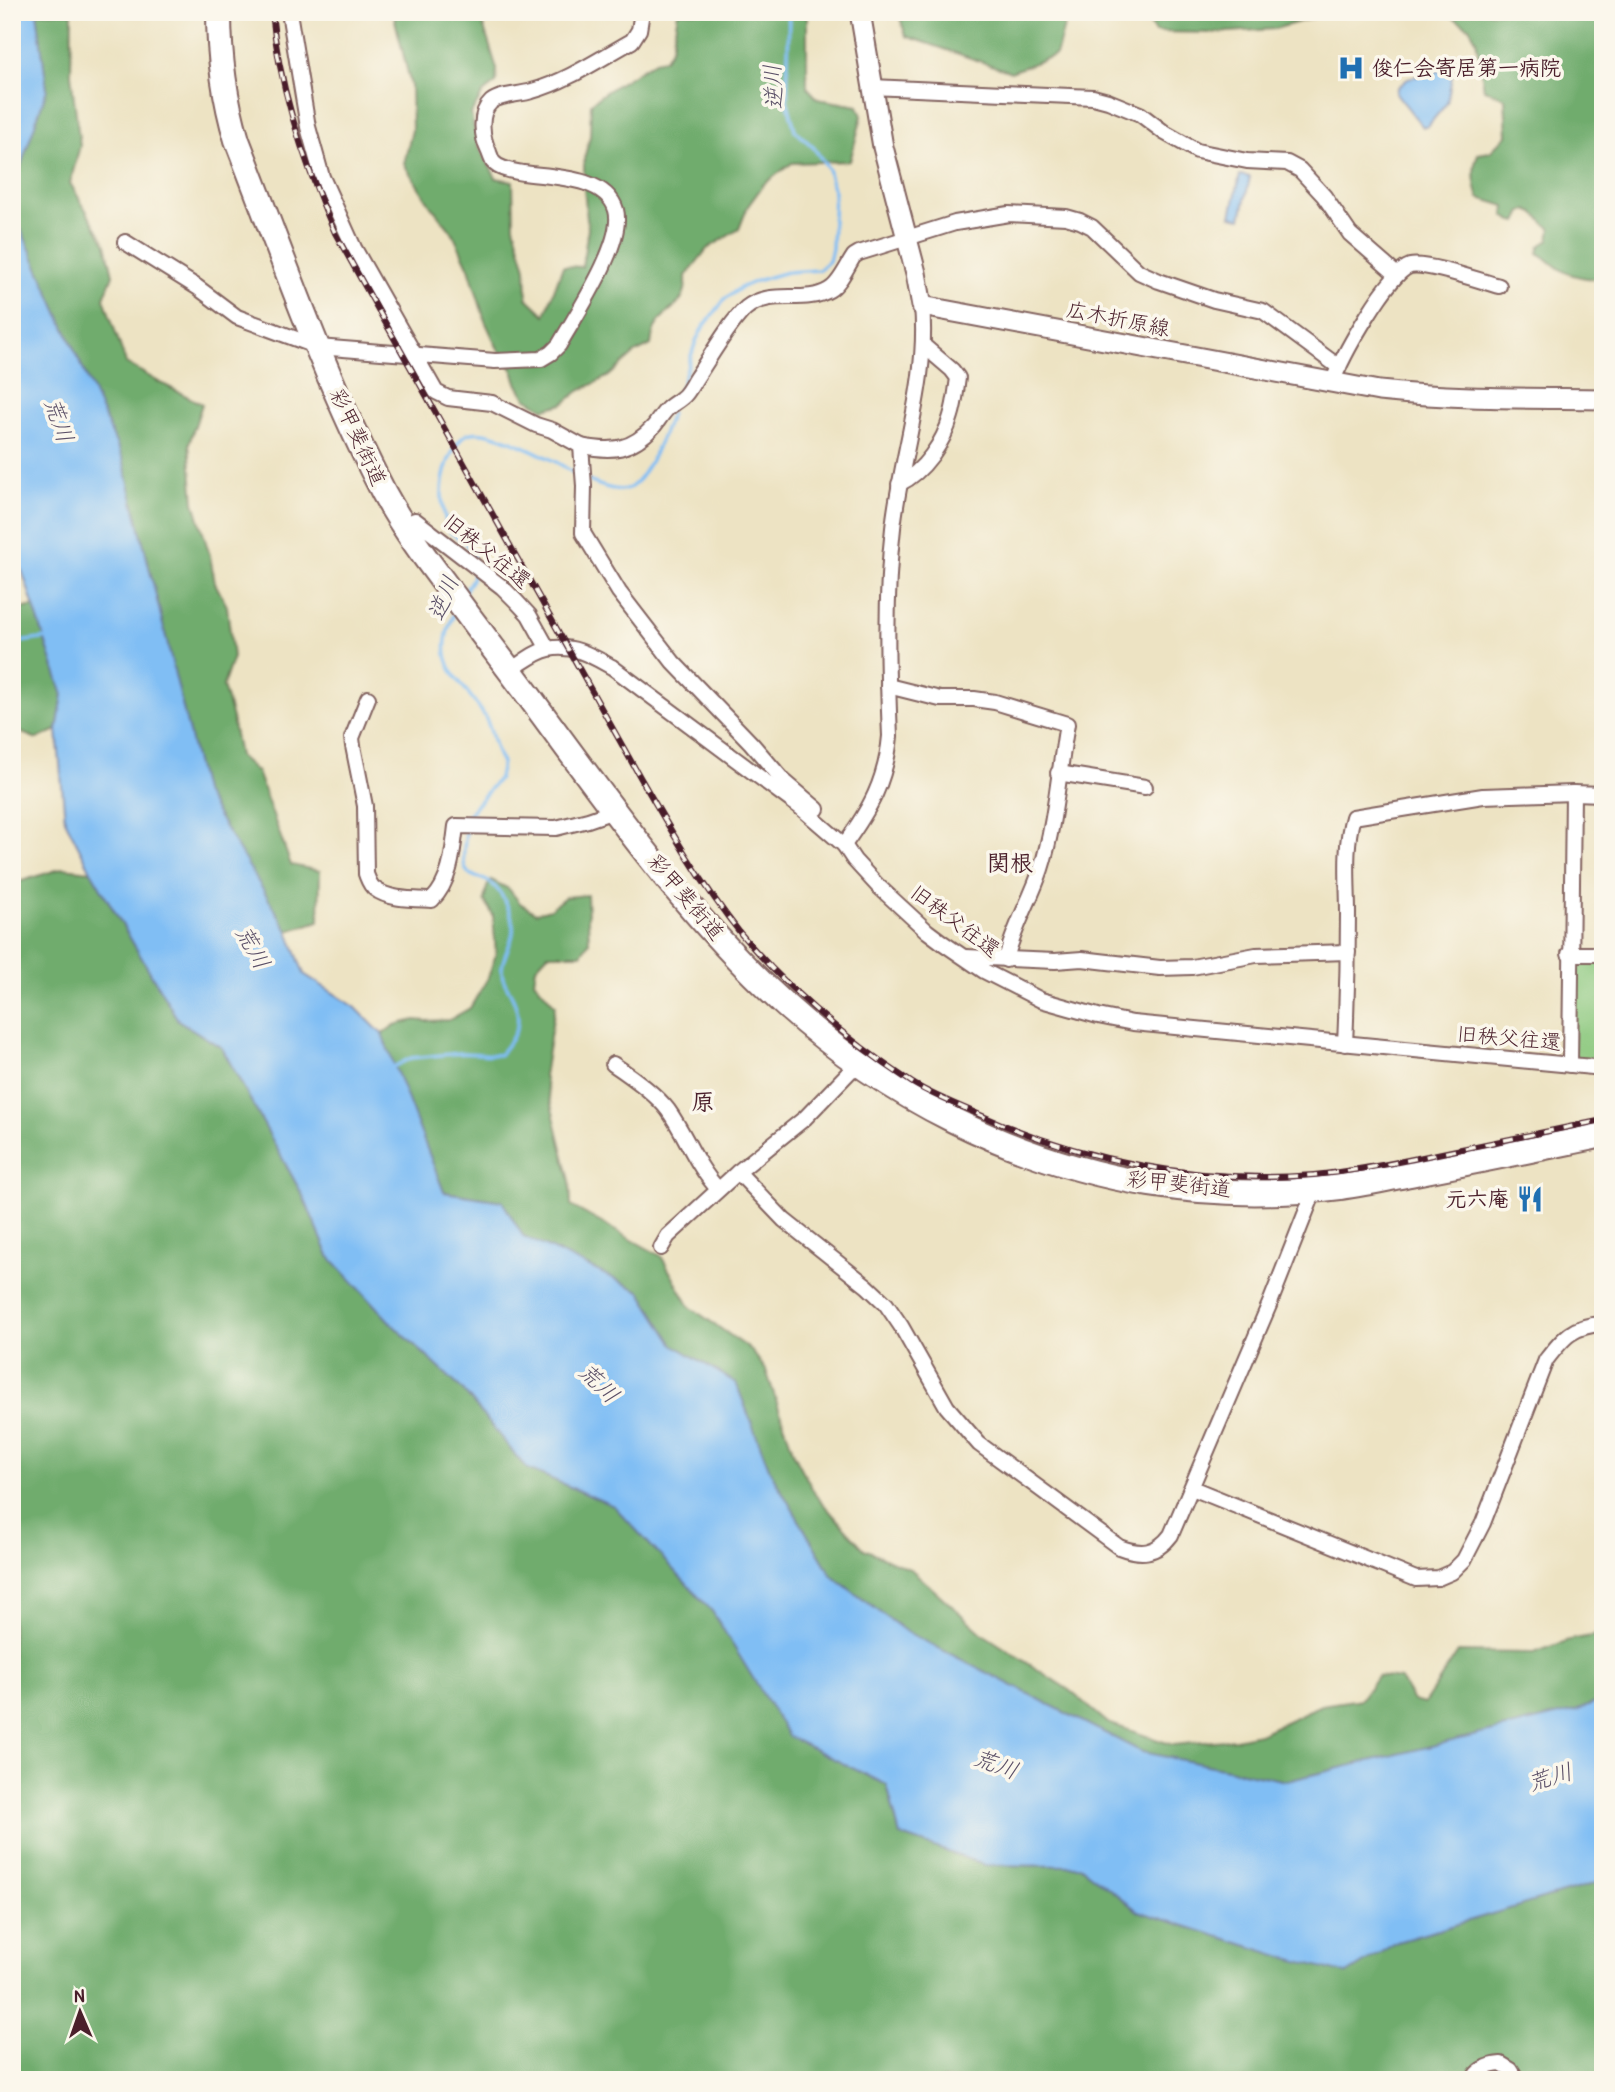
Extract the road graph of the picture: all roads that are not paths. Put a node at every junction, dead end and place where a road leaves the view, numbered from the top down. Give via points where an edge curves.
1 (219, 12) edge
2 (289, 12) edge
3 (642, 12) edge
4 (860, 12) edge
5 (872, 87) junction
6 (907, 239) junction
7 (125, 242) dead end
8 (1397, 275) junction
9 (1499, 286) dead end
10 (922, 306) junction
11 (924, 346) junction
12 (318, 347) junction
13 (414, 354) junction
14 (1336, 375) junction
15 (1603, 398) edge
16 (581, 446) junction
17 (899, 484) junction
18 (415, 520) dead end
19 (548, 649) junction
20 (510, 670) junction
21 (888, 685) junction
22 (368, 698) dead end
23 (1058, 773) junction
24 (1145, 787) dead end
25 (1573, 793) junction
26 (1603, 794) edge
27 (614, 811) junction
28 (823, 827) junction
29 (844, 845) junction
30 (1348, 953) junction
31 (1569, 954) junction
32 (1603, 954) edge
33 (964, 957) junction
34 (1006, 960) junction
35 (1345, 1044) junction
36 (859, 1063) junction
37 (613, 1064) dead end
38 (1570, 1065) junction
39 (1603, 1068) edge
40 (1603, 1135) edge
41 (738, 1172) junction
42 (718, 1189) junction
43 (1315, 1189) junction
44 (661, 1248) dead end
45 (1603, 1324) edge
46 (1192, 1488) junction
47 (1603, 2078) edge
48 (1473, 2080) edge
49 (1517, 2080) edge
50 (1597, 2080) edge

1 - 12 highway, 彩甲斐街道 via 221,71 229,113
2 - 13 street via 308,127 322,177 354,248
3 - 13 street via 632,41 552,84 500,98 485,111 482,126 493,162 506,170 597,186 615,209 618,222 611,251 559,345 541,359 523,361
4 - 5 main road
5 - 6 main road
5 - 8 street via 1093,97 1140,114 1197,151 1287,163 1324,196 1350,234
6 - 10 main road
6 - 14 street via 955,223 1009,214 1080,221 1139,272 1214,300 1264,311
6 - 16 street via 854,256 832,289 825,292 754,302 729,329 685,395 636,441 617,449
7 - 12 street via 237,317
8 - 9 street via 1409,267 1430,267
8 - 14 street via 1373,306
10 - 11 street
10 - 14 main road, 広木折原線
11 - 17 street
11 - 17 street via 958,379 952,416 939,444 910,479
12 - 13 street
12 - 20 highway, 彩甲斐街道 via 387,498 422,555
13 - 16 street via 440,395 492,403
14 - 15 main road, 広木折原線 via 1379,391 1433,397
16 - 28 street via 584,537 673,662 783,780 819,811
17 - 21 street via 887,608
18 - 19 street, 旧秩父往還 via 509,594 529,615
19 - 20 street
19 - 28 street, 旧秩父往還 via 583,651 612,667
20 - 27 highway, 彩甲斐街道
21 - 23 street via 940,699 995,702 1067,724
21 - 29 street via 890,736 885,772
22 - 27 street via 352,738 365,806 366,874 376,890 432,900 452,863 456,826 556,828
23 - 24 street
23 - 34 street via 1041,869
25 - 26 street
25 - 30 street via 1483,796 1353,817 1348,852
25 - 31 street
27 - 36 highway, 彩甲斐街道 via 746,976
28 - 29 street, 旧秩父往還
29 - 33 street, 旧秩父往還 via 908,915
30 - 34 street via 1256,955 1160,968 1082,959
30 - 35 street
31 - 32 street
31 - 38 street
33 - 34 street
33 - 35 street, 旧秩父往還 via 1041,1000 1098,1016
35 - 38 street, 旧秩父往還
36 - 41 street via 805,1118
36 - 43 highway, 彩甲斐街道 via 903,1094 956,1122 1069,1165 1121,1179 1186,1188
37 - 42 street via 659,1099
38 - 39 street, 旧秩父往還
40 - 43 highway, 彩甲斐街道
41 - 42 street
41 - 46 street via 784,1220 886,1304 947,1407 979,1444 1119,1547 1141,1553 1166,1541
42 - 44 street
43 - 46 street
45 - 46 street via 1574,1330 1546,1360 1483,1523 1464,1560 1438,1578 1416,1578
47 - 50 street
48 - 49 street via 1483,2068 1501,2064

